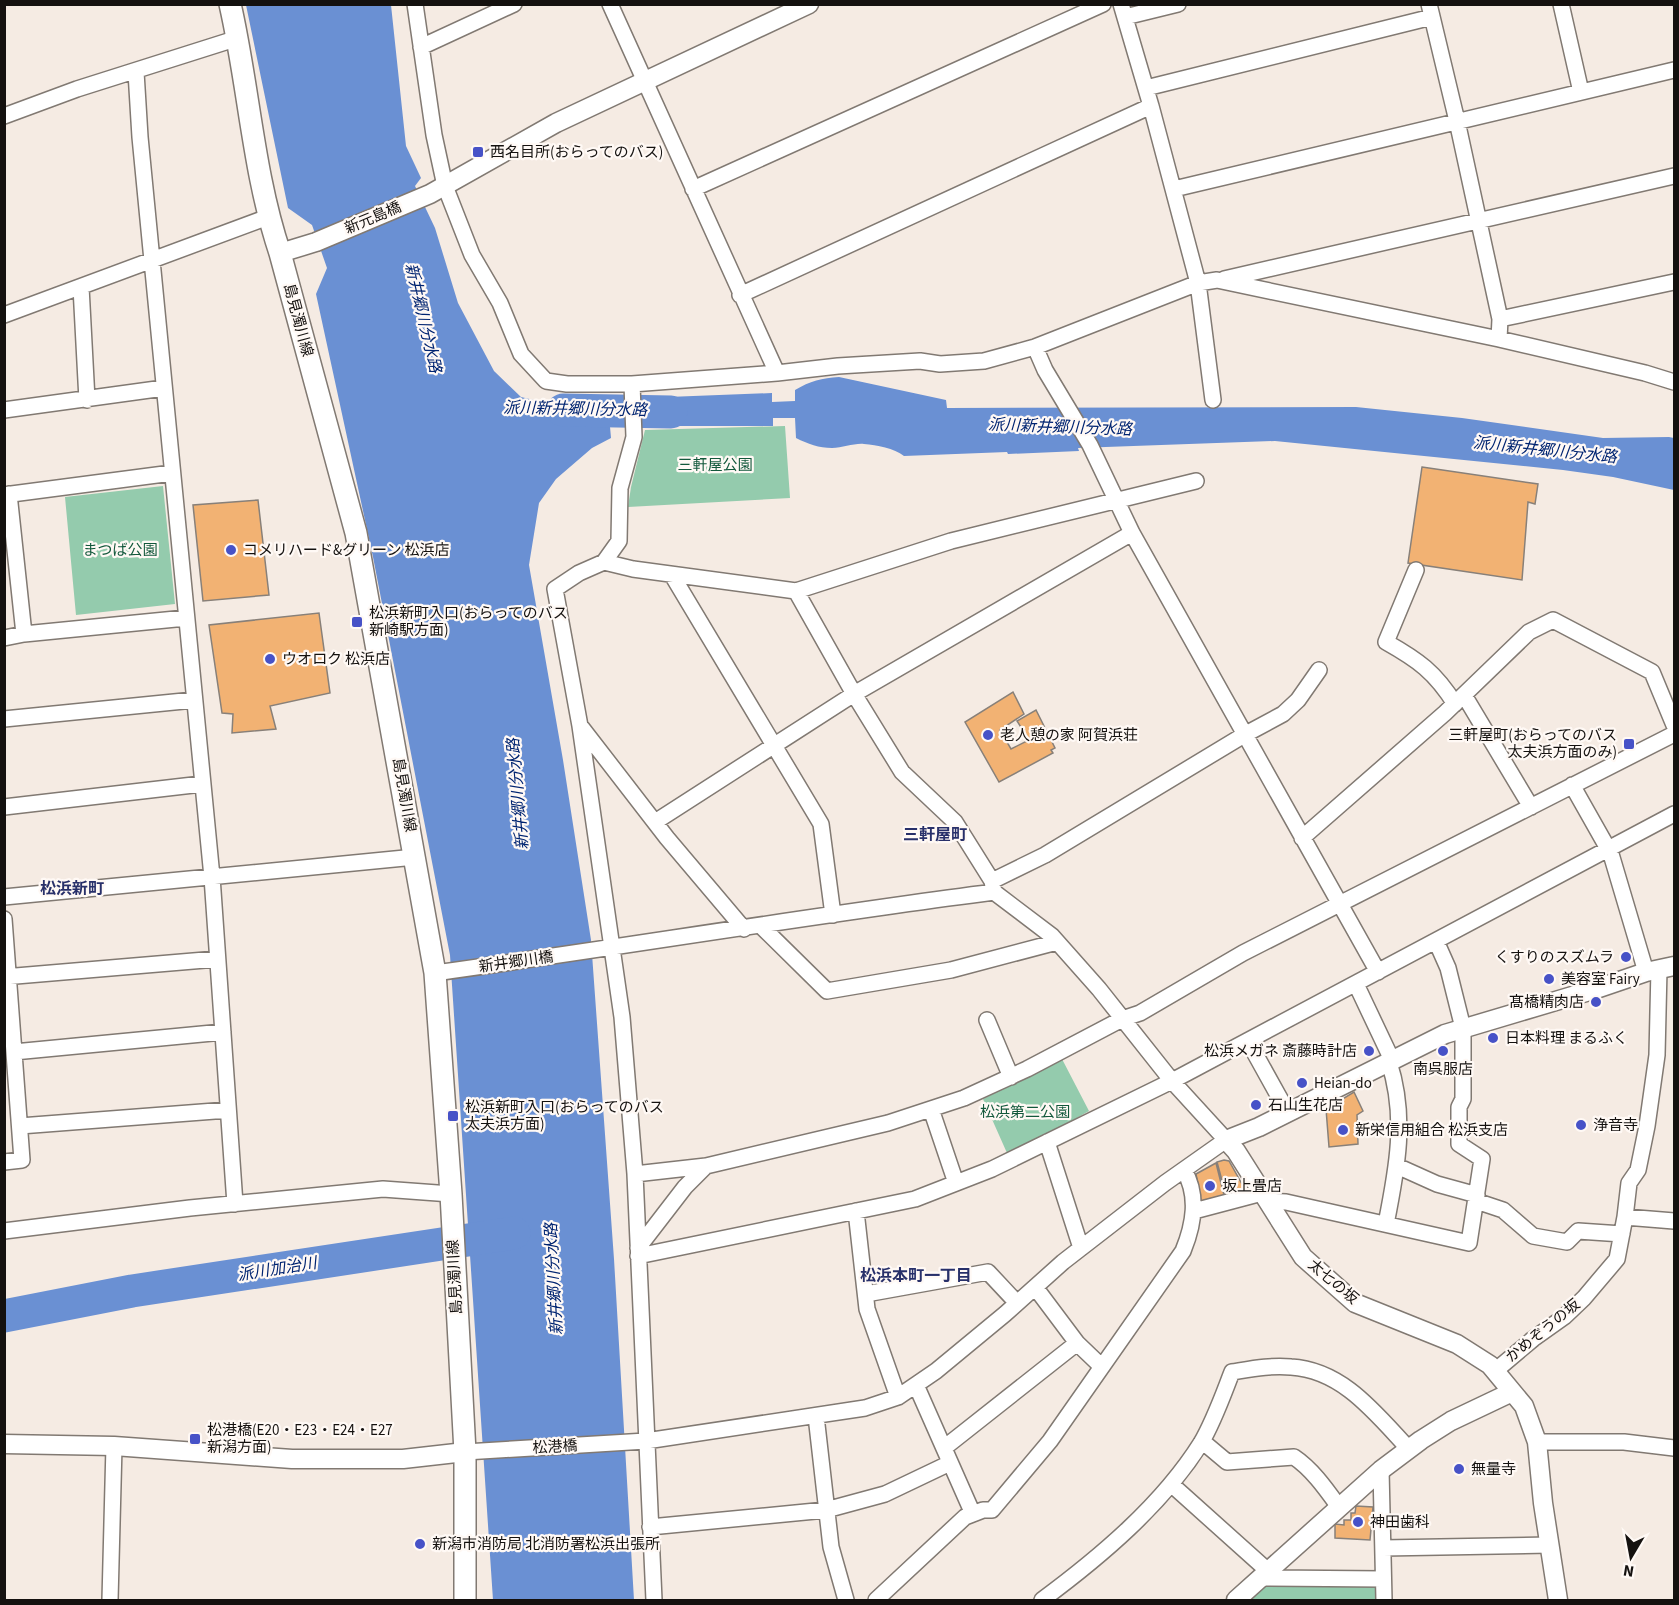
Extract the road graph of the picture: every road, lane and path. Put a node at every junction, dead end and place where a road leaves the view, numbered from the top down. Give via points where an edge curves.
1 (230, 4) edge
2 (416, 4) edge
3 (514, 4) edge
4 (610, 4) edge
5 (810, 4) edge
6 (1103, 4) edge
7 (1178, 4) edge
8 (1562, 4) edge
9 (1123, 11) edge
10 (1431, 11) edge
11 (238, 38) junction
12 (421, 47) junction
13 (1674, 70) edge
14 (136, 72) junction
15 (644, 81) junction
16 (1146, 88) junction
17 (1581, 92) junction
18 (1151, 106) junction
19 (4, 116) edge
20 (1457, 121) junction
21 (1674, 176) edge
22 (693, 189) junction
23 (1174, 189) junction
24 (438, 190) junction
25 (268, 217) junction
26 (1479, 222) junction
27 (280, 254) junction
28 (153, 260) junction
29 (1217, 280) junction
30 (1674, 282) edge
31 (1198, 283) junction
32 (81, 287) junction
33 (740, 295) junction
34 (4, 315) edge
35 (1500, 319) junction
36 (1499, 339) junction
37 (1035, 347) junction
38 (777, 373) junction
39 (1674, 382) edge
40 (632, 384) junction
41 (164, 388) junction
42 (87, 400) junction
43 (1213, 400) dead end
44 (4, 410) edge
45 (172, 473) junction
46 (1196, 481) dead end
47 (7, 495) edge
48 (1116, 499) junction
49 (1132, 533) junction
50 (604, 562) junction
51 (1416, 570) dead end
52 (672, 574) junction
53 (796, 591) junction
54 (186, 618) junction
55 (24, 634) junction
56 (4, 638) edge
57 (1319, 670) dead end
58 (854, 694) junction
59 (1459, 699) junction
60 (194, 700) junction
61 (4, 718) edge
62 (1674, 725) edge
63 (580, 726) junction
64 (1674, 734) edge
65 (1244, 735) junction
66 (773, 746) junction
67 (202, 784) junction
68 (1572, 784) junction
69 (4, 807) edge
70 (1531, 807) junction
71 (1674, 814) edge
72 (655, 822) junction
73 (1302, 838) junction
74 (1609, 849) junction
75 (415, 857) junction
76 (212, 877) junction
77 (993, 886) junction
78 (4, 897) edge
79 (1340, 905) junction
80 (833, 915) junction
81 (4, 919) edge
82 (761, 926) junction
83 (744, 928) junction
84 (1436, 941) junction
85 (1058, 942) junction
86 (604, 950) junction
87 (217, 959) junction
88 (1660, 969) edge
89 (1378, 972) junction
90 (435, 973) junction
91 (7, 977) edge
92 (1356, 984) junction
93 (1122, 1018) junction
94 (987, 1020) dead end
95 (1463, 1028) junction
96 (223, 1032) junction
97 (1248, 1041) junction
98 (14, 1052) junction
99 (1390, 1061) junction
100 (1011, 1077) junction
101 (1172, 1081) junction
102 (931, 1109) junction
103 (228, 1110) junction
104 (1288, 1113) junction
105 (20, 1126) junction
106 (1226, 1140) junction
107 (1047, 1142) junction
108 (4, 1162) edge
109 (706, 1166) junction
110 (1397, 1166) junction
111 (1184, 1170) junction
112 (635, 1174) junction
113 (956, 1183) junction
114 (451, 1194) junction
115 (1265, 1197) junction
116 (1476, 1198) junction
117 (235, 1204) junction
118 (856, 1211) junction
119 (1194, 1211) junction
120 (1625, 1217) junction
121 (1674, 1221) edge
122 (1386, 1224) junction
123 (4, 1231) edge
124 (1622, 1234) junction
125 (1081, 1248) junction
126 (638, 1252) junction
127 (1035, 1287) junction
128 (866, 1294) junction
129 (1017, 1304) junction
130 (1077, 1343) junction
131 (1101, 1366) junction
132 (1495, 1371) junction
133 (916, 1385) junction
134 (1512, 1392) junction
135 (898, 1397) junction
136 (816, 1416) junction
137 (646, 1441) junction
138 (1202, 1441) junction
139 (1537, 1442) junction
140 (4, 1444) edge
141 (114, 1446) junction
142 (944, 1448) junction
143 (1674, 1448) edge
144 (1408, 1449) junction
145 (465, 1452) junction
146 (950, 1463) junction
147 (1381, 1470) junction
148 (1171, 1484) junction
149 (1339, 1507) junction
150 (826, 1510) junction
151 (973, 1514) junction
152 (650, 1527) junction
153 (1550, 1545) junction
154 (1383, 1548) junction
155 (1264, 1574) junction
156 (1383, 1579) junction
157 (110, 1600) edge
158 (465, 1600) edge
159 (654, 1600) edge
160 (846, 1600) edge
161 (876, 1600) edge
162 (1042, 1600) edge
163 (1236, 1600) edge
164 (1384, 1600) edge
165 (1558, 1600) edge

1 - 11 main road, 島見濁川線
2 - 12 street
3 - 12 street
4 - 15 street
5 - 15 street, 新元島橋
6 - 22 street
7 - 9 street
8 - 17 street
9 - 16 street
10 - 16 street
10 - 20 street
11 - 14 street
11 - 25 main road, 島見濁川線
12 - 24 street
13 - 17 street
14 - 19 street
14 - 28 street
15 - 22 street
15 - 24 street, 新元島橋 via 556,123
16 - 18 street
17 - 20 street
18 - 23 street
18 - 33 street
20 - 23 street
20 - 26 street
21 - 26 street
22 - 33 street
23 - 31 street
24 - 27 street, 新元島橋
24 - 40 street via 500,303 521,354 546,381
25 - 27 main road, 島見濁川線
25 - 28 street
26 - 29 street
26 - 35 street
27 - 75 main road, 島見濁川線 via 356,532
28 - 32 street
28 - 41 street
29 - 31 street
29 - 36 street
30 - 35 street
31 - 37 street
31 - 43 street
32 - 34 street
32 - 42 street
33 - 38 street
35 - 36 street
36 - 39 street
37 - 38 street via 984,361 920,361
37 - 48 street
38 - 40 street
40 - 50 street via 634,436 620,488 619,541
41 - 42 street
41 - 45 street
42 - 44 street
45 - 47 street
45 - 54 street
46 - 48 street
47 - 55 street
48 - 49 street
48 - 53 street via 951,541
49 - 58 street
49 - 65 street
50 - 52 street
50 - 63 street via 555,588
51 - 59 street via 1386,642 1417,659
52 - 53 street
52 - 66 street
53 - 58 street
54 - 55 street
54 - 60 street
55 - 56 street
57 - 65 street, 新井郷川橋 via 1284,714
58 - 66 street
58 - 77 street via 902,772 955,822
59 - 62 street via 1529,632 1553,620 1652,672
59 - 70 street
59 - 73 street
60 - 61 street
60 - 67 street
63 - 72 street
63 - 86 street
64 - 68 street
65 - 73 street
65 - 77 street, 新井郷川橋
66 - 72 street
66 - 80 street via 821,824
67 - 69 street
67 - 76 street
68 - 70 street
68 - 74 street, かめぞうの坂
70 - 79 street
71 - 74 street
72 - 83 street
73 - 79 street
74 - 84 street
74 - 88 street, かめぞうの坂
75 - 76 street
75 - 90 main road, 島見濁川線
76 - 78 street
76 - 87 street
77 - 80 street, 新井郷川橋
77 - 85 street
79 - 89 street
79 - 93 street via 1244,953 1140,1013
80 - 82 street, 新井郷川橋
81 - 91 street
82 - 83 street, 新井郷川橋
82 - 85 street via 827,991 951,970
83 - 86 street, 新井郷川橋
84 - 89 street
84 - 95 street via 1448,968
85 - 93 street
86 - 90 street, 新井郷川橋
86 - 112 street via 622,1017
87 - 91 street
87 - 96 street
88 - 95 street
88 - 120 street, かめぞうの坂 via 1658,1054 1647,1126 1638,1170 1629,1183
89 - 92 street
90 - 114 main road, 島見濁川線
91 - 98 street
92 - 97 street
92 - 99 street
93 - 100 street
93 - 101 street
94 - 100 street
95 - 99 street
95 - 116 street via 1459,1144 1482,1159
96 - 98 street
96 - 103 street
97 - 101 street
97 - 104 street
98 - 105 street
99 - 104 street
99 - 110 street via 1397,1086
100 - 102 street
101 - 106 street
101 - 107 street
102 - 109 street via 888,1123
102 - 113 street
103 - 105 street
103 - 117 street
104 - 106 street
105 - 108 street via 22,1160
106 - 111 street, 松港橋
106 - 115 street, 太七の坂
107 - 113 street
107 - 125 street
109 - 112 street
109 - 126 street via 685,1187
110 - 116 street
110 - 122 street
111 - 119 street via 1191,1183
111 - 125 street, 松港橋
112 - 126 street
113 - 118 street via 915,1199
114 - 117 street via 383,1189
114 - 145 main road, 島見濁川線
115 - 119 street
115 - 122 street
115 - 132 street, 太七の坂 via 1303,1257 1355,1303 1457,1344
116 - 122 street via 1469,1243
116 - 124 street via 1503,1210 1533,1236 1567,1242 1578,1231
117 - 123 street
118 - 126 street
118 - 128 street
119 - 131 street via 1183,1251
120 - 121 street
120 - 124 street, かめぞうの坂
124 - 132 street, かめぞうの坂 via 1617,1259 1584,1298
125 - 127 street, 松港橋
126 - 137 street
127 - 129 street, 松港橋
127 - 130 street
128 - 129 street via 988,1272
128 - 135 street via 867,1309
129 - 133 street, 松港橋
130 - 131 street
130 - 142 street
131 - 151 street via 1050,1441 992,1510
132 - 134 street, 太七の坂
133 - 135 street, 松港橋
133 - 142 street
134 - 139 street, 太七の坂 via 1524,1406
134 - 144 street via 1451,1421
135 - 136 street, 松港橋 via 866,1408
136 - 137 street, 松港橋
136 - 150 street
137 - 145 street, 松港橋
137 - 152 street
138 - 144 street via 1232,1372 1292,1367 1330,1377 1360,1396
138 - 148 street
138 - 149 street via 1227,1462 1294,1457
139 - 143 street via 1624,1442
139 - 153 street, 太七の坂
140 - 141 street
141 - 145 street via 292,1459 403,1459
141 - 157 street
142 - 146 street
144 - 147 street
145 - 158 main road, 島見濁川線
146 - 150 street via 885,1494
146 - 151 street
147 - 149 street
147 - 154 street
148 - 155 street
148 - 162 street via 1106,1551
149 - 155 street
150 - 152 street
150 - 160 street
151 - 161 street via 965,1517
152 - 159 street
153 - 154 street
153 - 165 street, 太七の坂
154 - 156 street
155 - 156 street
155 - 163 street
156 - 164 street

